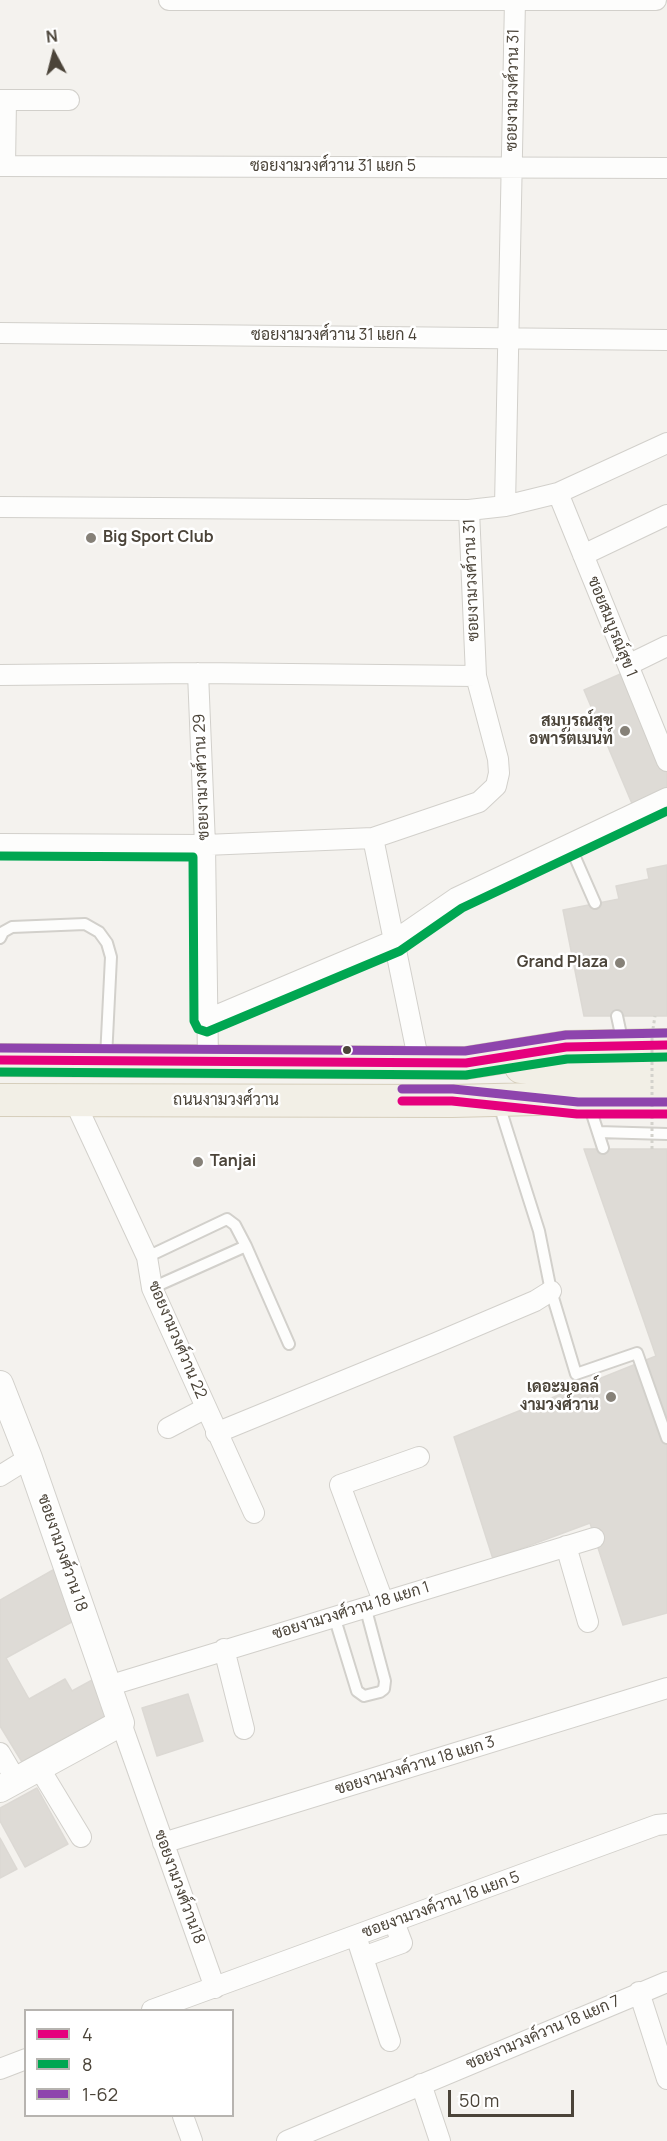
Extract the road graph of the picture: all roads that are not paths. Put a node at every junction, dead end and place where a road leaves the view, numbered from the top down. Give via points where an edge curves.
1 (169, 0) edge
2 (656, 0) edge
3 (515, 1) edge
4 (3, 100) edge
5 (69, 100) dead end
6 (3, 166) edge
7 (512, 168) junction
8 (667, 168) edge
9 (0, 333) edge
10 (508, 337) junction
11 (667, 340) edge
12 (667, 443) edge
13 (558, 493) junction
14 (505, 506) junction
15 (0, 507) edge
16 (469, 510) junction
17 (667, 515) edge
18 (583, 555) junction
19 (667, 646) edge
20 (628, 665) junction
21 (198, 673) junction
22 (0, 675) edge
23 (476, 676) junction
24 (667, 761) edge
25 (667, 798) edge
26 (373, 838) junction
27 (0, 843) edge
28 (204, 845) junction
29 (570, 846) junction
30 (595, 903) dead end
31 (0, 938) edge
32 (395, 940) junction
33 (206, 1020) junction
34 (661, 1031) edge
35 (0, 1060) edge
36 (208, 1061) junction
37 (106, 1062) junction
38 (419, 1063) junction
39 (466, 1063) junction
40 (667, 1073) edge
41 (667, 1096) edge
42 (0, 1100) edge
43 (75, 1100) junction
44 (452, 1101) junction
45 (599, 1104) junction
46 (500, 1108) junction
47 (667, 1114) edge
48 (667, 1134) edge
49 (603, 1148) dead end
50 (246, 1246) junction
51 (147, 1257) junction
52 (152, 1288) junction
53 (551, 1291) junction
54 (289, 1344) dead end
55 (0, 1384) edge
56 (206, 1408) junction
57 (168, 1428) dead end
58 (216, 1433) junction
59 (667, 1438) edge
60 (419, 1457) dead end
61 (29, 1458) junction
62 (0, 1476) edge
63 (254, 1513) dead end
64 (594, 1538) dead end
65 (566, 1546) junction
66 (374, 1603) junction
67 (334, 1616) junction
68 (588, 1622) dead end
69 (224, 1649) junction
70 (108, 1686) junction
71 (667, 1688) edge
72 (121, 1724) junction
73 (244, 1729) dead end
74 (0, 1753) edge
75 (38, 1766) junction
76 (8, 1784) edge
77 (667, 1824) edge
78 (81, 1837) dead end
79 (163, 1843) junction
80 (394, 1922) junction
81 (356, 1936) junction
82 (363, 1957) junction
83 (667, 1982) edge
84 (215, 1988) junction
85 (639, 1992) junction
86 (155, 2009) edge
87 (390, 2041) dead end
88 (24, 2060) edge
89 (0, 2069) edge
90 (667, 2079) edge
91 (421, 2084) junction
92 (184, 2117) edge
93 (192, 2141) edge
94 (287, 2141) edge
95 (440, 2141) edge

1 - 3 street
2 - 3 street
3 - 7 street, ซอยงามวงศ์วาน 31
4 - 5 street
4 - 6 street
6 - 7 street, ซอยงามวงศ์วาน 31 แยก 5
7 - 8 street, ซอยงามวงศ์วาน 31 แยก 5
7 - 10 street, ซอยงามวงศ์วาน 31
9 - 10 street, ซอยงามวงศ์วาน 31 แยก 4
10 - 11 street, ซอยงามวงศ์วาน 31 แยก 4
10 - 14 street, ซอยงามวงศ์วาน 31
12 - 13 street
13 - 14 street
13 - 18 street, ซอยสมบูรณ์สุข 1
14 - 16 street, ซอยงามวงศ์วาน 31
15 - 16 street
16 - 23 street, ซอยงามวงศ์วาน 31
17 - 18 street
18 - 20 street, ซอยสมบูรณ์สุข 1
19 - 20 street
20 - 24 street, ซอยสมบูรณ์สุข 1
21 - 22 street
21 - 23 street
21 - 28 street, ซอยงามวงศ์วาน 29
23 - 26 street, ซอยงามวงศ์วาน 31 via 498,759 496,786 479,802
25 - 29 street
26 - 28 street, ซอยงามวงศ์วาน 31
26 - 32 street
27 - 28 street, ซอยงามวงศ์วาน 31
28 - 33 street, ซอยงามวงศ์วาน 29
29 - 30 lane
29 - 32 street via 456,898
31 - 37 lane via 12,927 85,924 99,932 111,957
32 - 33 street
32 - 38 street
33 - 36 street, ซอยงามวงศ์วาน 29
34 - 39 main road, ถนนงามวงศ์วาน via 620,1030 566,1047
35 - 37 main road, ถนนงามวงศ์วาน
36 - 37 main road, ถนนงามวงศ์วาน
36 - 38 main road, ถนนงามวงศ์วาน
38 - 39 main road, ถนนงามวงศ์วาน
39 - 45 main road, ถนนงามวงศ์วาน
40 - 45 main road, ถนนงามวงศ์วาน
41 - 45 main road, ถนนงามวงศ์วาน
42 - 43 main road, ถนนงามวงศ์วาน
43 - 44 main road, ถนนงามวงศ์วาน
43 - 51 street, ซอยงามวงศ์วาน 22
44 - 45 main road, ถนนงามวงศ์วาน
44 - 46 main road, ถนนงามวงศ์วาน
45 - 46 main road, ถนนงามวงศ์วาน
45 - 47 main road, ถนนงามวงศ์วาน
45 - 48 lane
45 - 49 lane
46 - 53 lane via 539,1231
50 - 51 lane via 235,1224 227,1219
50 - 52 lane
50 - 54 lane
51 - 52 street, ซอยงามวงศ์วาน 22
52 - 56 street, ซอยงามวงศ์วาน 22
53 - 58 street via 491,1320
53 - 59 lane via 576,1374 637,1353
55 - 61 street, ซอยงามวงศ์วาน 18
56 - 57 street
56 - 58 street, ซอยงามวงศ์วาน 22
58 - 63 street, ซอยงามวงศ์วาน 22
60 - 66 street via 340,1485
61 - 62 street
61 - 70 street, ซอยงามวงศ์วาน 18
64 - 65 street, ซอยงามวงศ์วาน 18 แยก 1
65 - 66 street, ซอยงามวงศ์วาน 18 แยก 1
65 - 68 street
66 - 67 street, ซอยงามวงศ์วาน 18 แยก 1
66 - 67 lane via 385,1682 380,1692 364,1696 357,1690
67 - 69 street, ซอยงามวงศ์วาน 18 แยก 1
69 - 70 street, ซอยงามวงศ์วาน 18 แยก 1
69 - 73 street
70 - 72 street, ซอยงามวงศ์วาน 18
71 - 79 street, ซอยงามวงค์วาน 18 แยก 3
72 - 75 street
72 - 79 street, ซอยงามวงศ์วาน18
74 - 76 street
75 - 76 street
75 - 78 street
77 - 80 street, ซอยงามวงค์วาน 18 แยก 5
79 - 84 street, ซอยงามวงศ์วาน18
80 - 81 street, ซอยงามวงค์วาน 18 แยก 5
80 - 82 street via 402,1943
81 - 82 street
81 - 84 street, ซอยงามวงค์วาน 18 แยก 5
82 - 87 street
83 - 85 street, ซอยงามวงค์วาน 18 แยก 7
84 - 86 street
85 - 90 street
85 - 91 street, ซอยงามวงค์วาน 18 แยก 7
88 - 89 street
91 - 94 street, ซอยงามวงค์วาน 18 แยก 7
91 - 95 street
92 - 93 street

